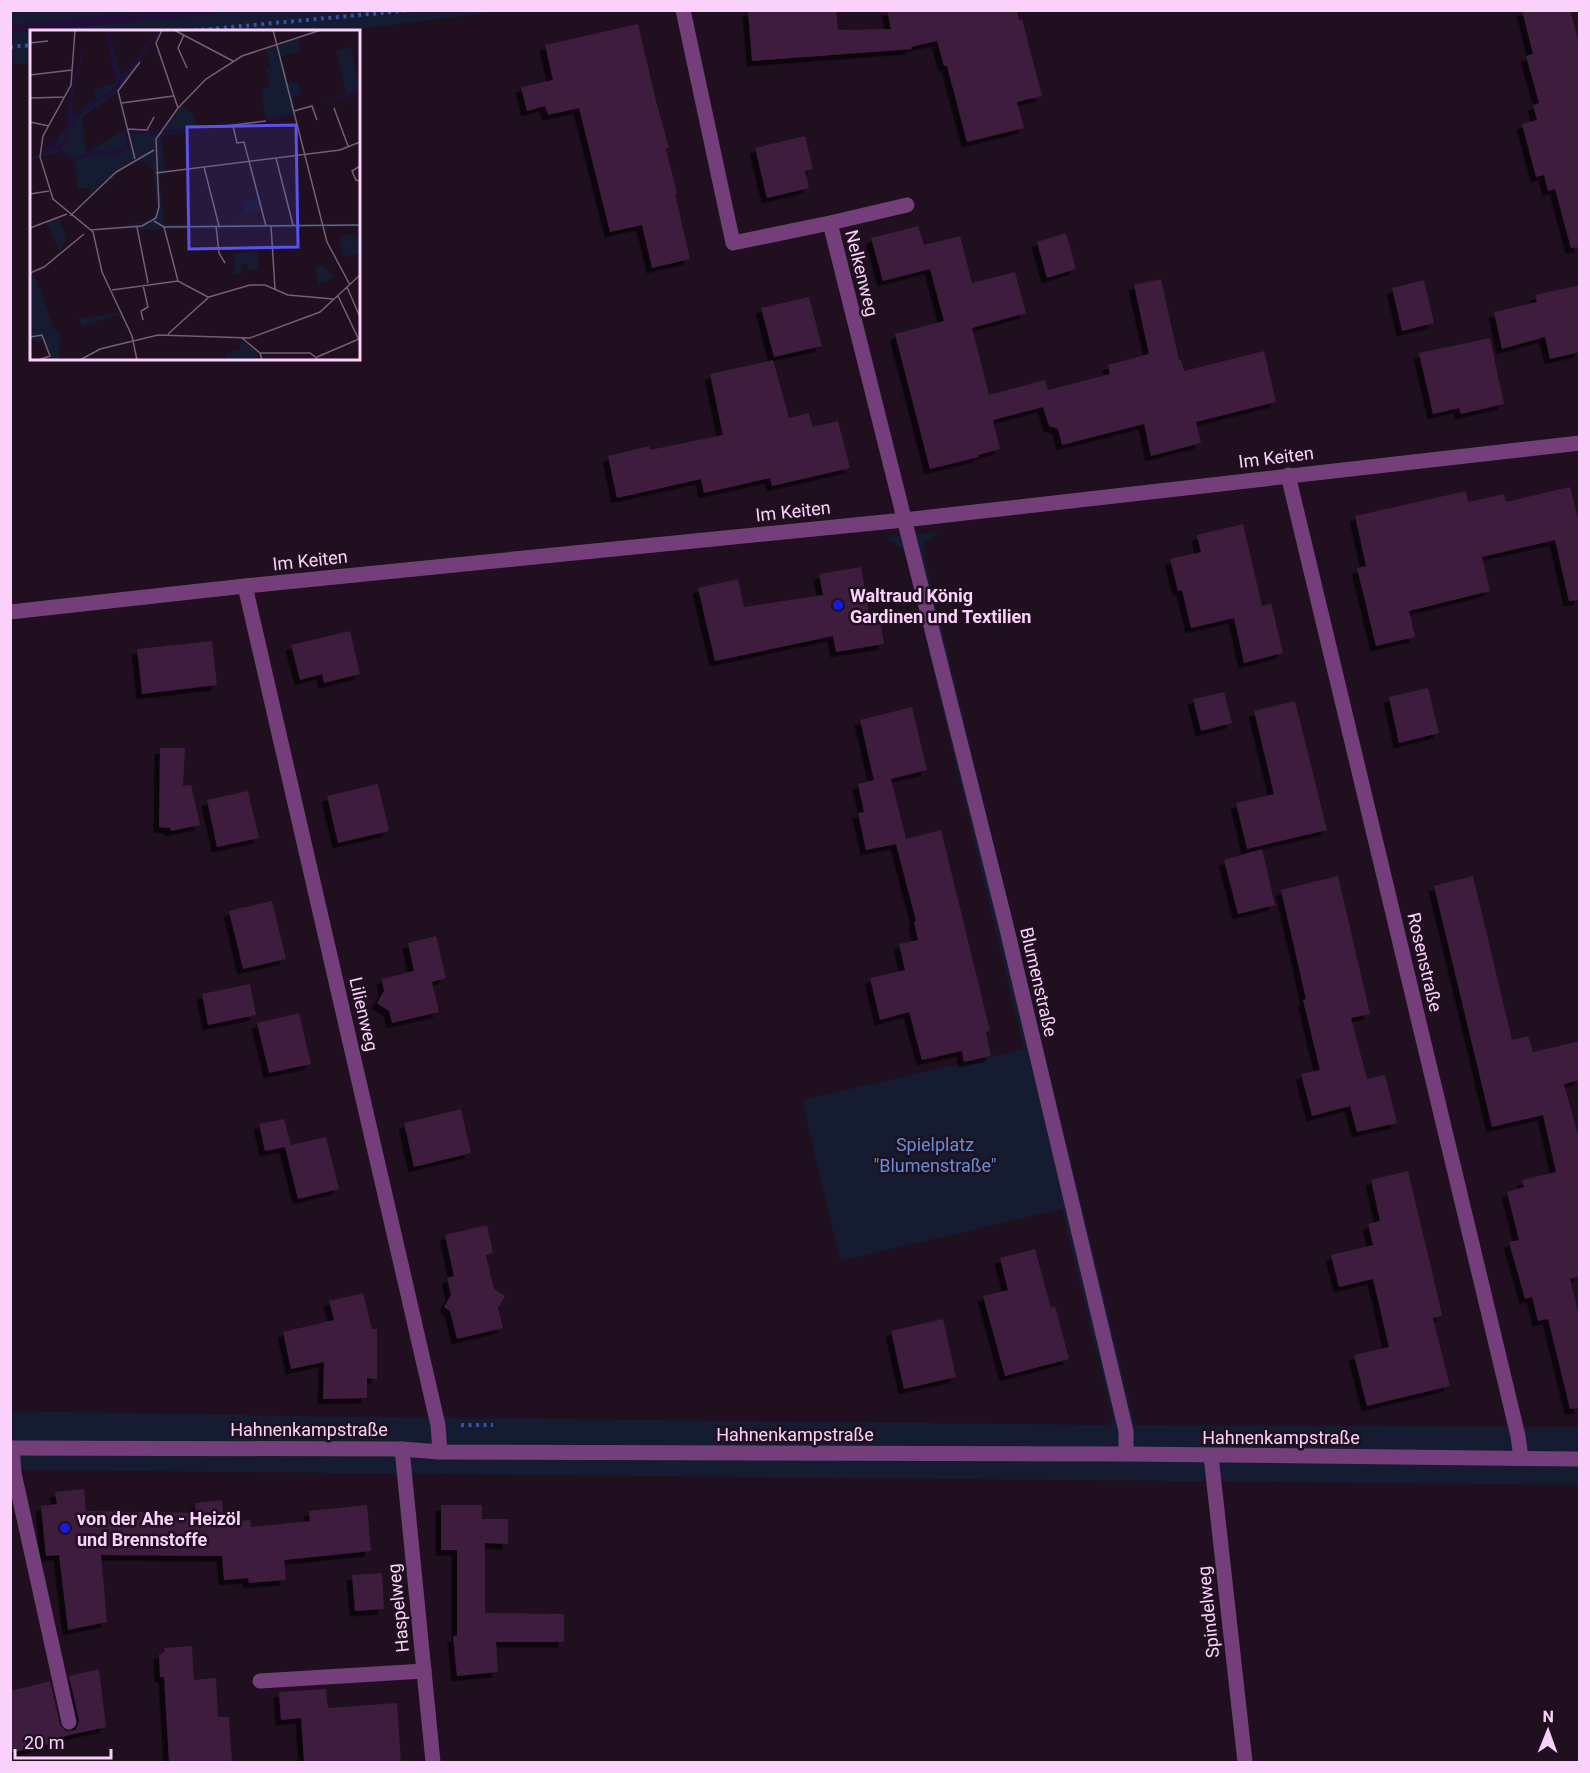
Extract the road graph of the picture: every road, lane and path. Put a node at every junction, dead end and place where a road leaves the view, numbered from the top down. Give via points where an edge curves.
1 (412, 10) edge
2 (682, 10) edge
3 (200, 30) edge
4 (30, 45) edge
5 (10, 47) edge
6 (907, 205) dead end
7 (830, 223) junction
8 (1580, 443) edge
9 (1288, 475) junction
10 (904, 520) junction
11 (245, 586) junction
12 (10, 612) edge
13 (11, 1448) edge
14 (402, 1449) junction
15 (440, 1452) junction
16 (1126, 1454) junction
17 (1211, 1456) junction
18 (1521, 1458) junction
19 (1580, 1459) edge
20 (424, 1671) junction
21 (260, 1681) dead end
22 (69, 1722) dead end
23 (433, 1762) edge
24 (1245, 1762) edge

1 - 3 path
2 - 7 street, Nelkenweg via 733,243
4 - 5 path
6 - 7 street
7 - 10 street, Nelkenweg
8 - 9 street, Im Keiten
9 - 10 street, Im Keiten
9 - 18 street, Rosenstraße
10 - 11 street, Im Keiten
10 - 16 street, Blumenstraße via 1005,921 1126,1431
11 - 12 street, Im Keiten
11 - 15 street, Lilienweg via 438,1425
13 - 14 street, Hahnenkampstraße
13 - 22 street
14 - 15 street, Hahnenkampstraße
14 - 20 street, Haspelweg
15 - 16 street, Hahnenkampstraße
16 - 17 street, Hahnenkampstraße
17 - 18 street, Hahnenkampstraße
17 - 24 street, Spindelweg
18 - 19 street, Hahnenkampstraße
20 - 21 street
20 - 23 street, Haspelweg

